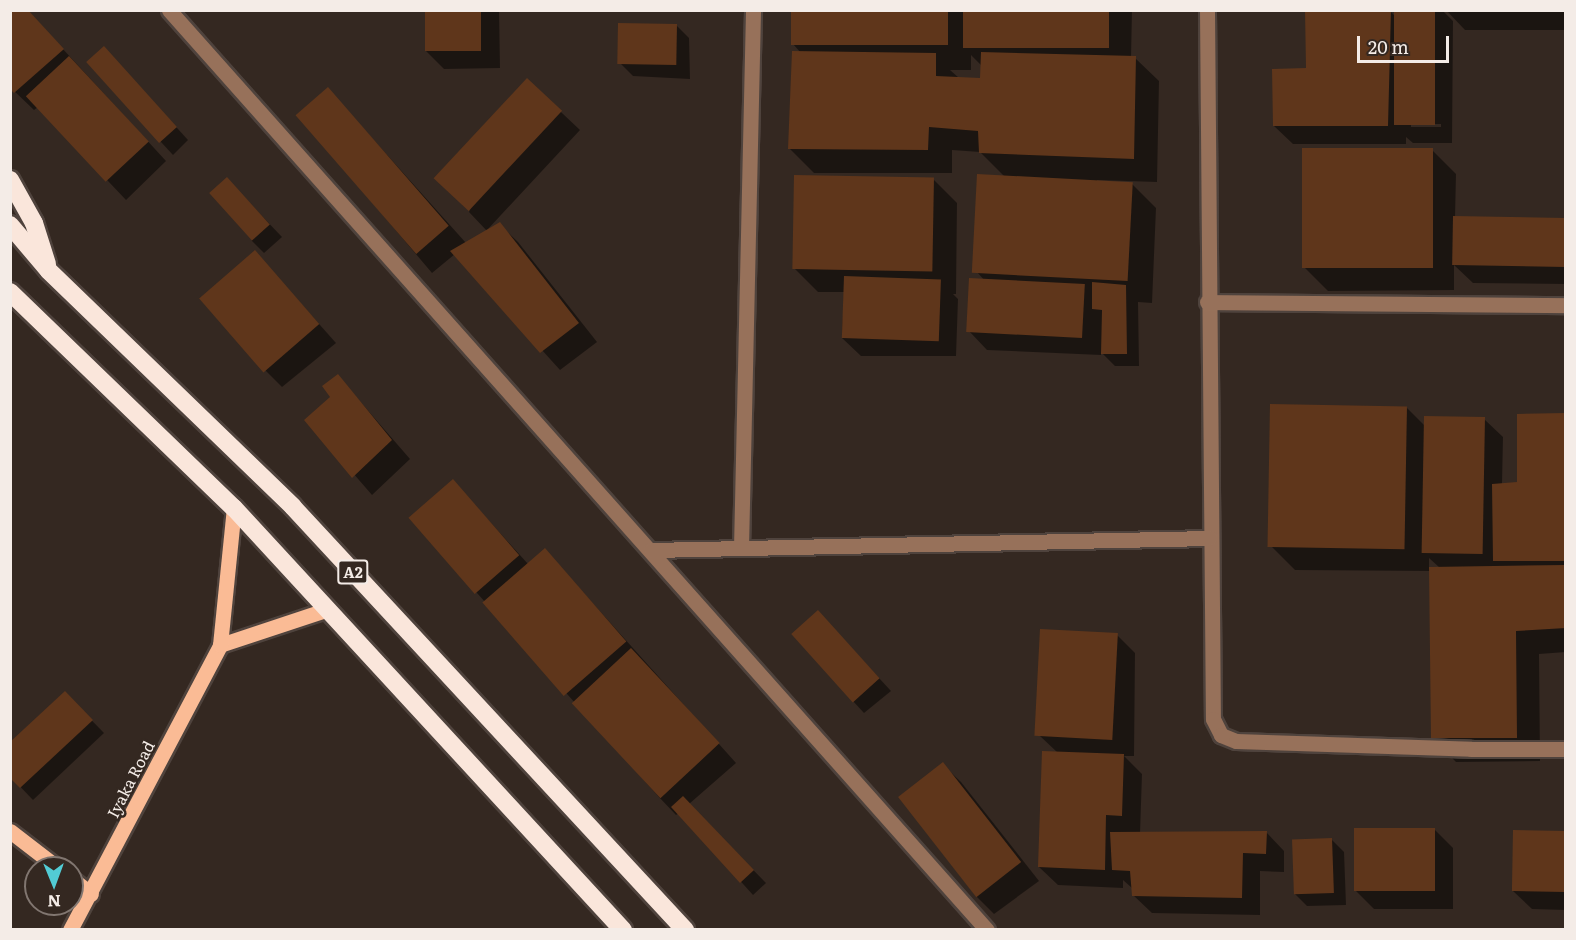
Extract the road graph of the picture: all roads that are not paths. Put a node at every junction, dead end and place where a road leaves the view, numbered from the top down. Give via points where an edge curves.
1 (169, 10) edge
2 (753, 10) edge
3 (1207, 10) edge
4 (10, 180) edge
5 (10, 225) edge
6 (49, 271) junction
7 (10, 292) edge
8 (1207, 302) junction
9 (1566, 305) edge
10 (234, 508) junction
11 (1210, 538) junction
12 (741, 548) junction
13 (651, 550) junction
14 (328, 609) junction
15 (220, 645) junction
16 (1566, 749) edge
17 (10, 831) edge
18 (42, 856) edge
19 (84, 888) edge
20 (91, 894) junction
21 (70, 930) edge
22 (624, 930) edge
23 (685, 930) edge
24 (987, 930) edge

1 - 13 street
2 - 12 street
3 - 8 street
4 - 6 highway via 34,223
5 - 6 highway, A2
6 - 23 highway, A2 via 292,507
7 - 10 highway, A2
8 - 9 street
8 - 11 street
10 - 14 highway, A2
10 - 15 main road
11 - 12 street
11 - 16 street via 1213,719 1221,735 1236,741
12 - 13 street
13 - 24 street
14 - 15 main road
14 - 22 highway, A2
15 - 20 main road, Iyaka Road
17 - 18 main road
19 - 20 main road
20 - 21 main road, Iyaka Road

